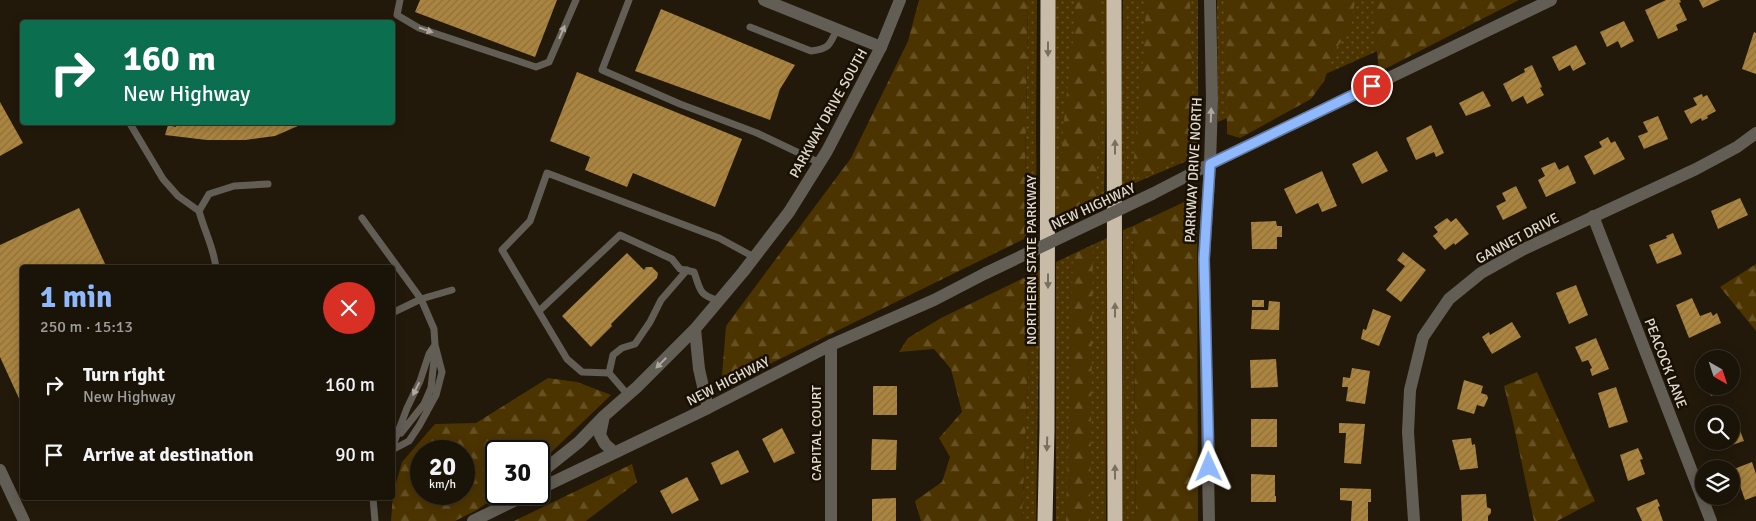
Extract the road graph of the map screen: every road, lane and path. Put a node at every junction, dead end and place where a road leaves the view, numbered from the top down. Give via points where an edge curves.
1 (400, 0) edge
2 (576, 0) edge
3 (628, 0) edge
4 (764, 0) edge
5 (900, 0) edge
6 (1048, 0) edge
7 (1114, 0) edge
8 (1210, 0) edge
9 (1551, 0) edge
10 (750, 27) dead end
11 (837, 29) junction
12 (881, 47) junction
13 (131, 125) edge
14 (1756, 133) edge
15 (820, 163) junction
16 (1210, 164) junction
17 (268, 184) dead end
18 (199, 211) junction
19 (1594, 216) junction
20 (362, 218) dead end
21 (754, 257) junction
22 (216, 265) edge
23 (687, 270) junction
24 (452, 290) dead end
25 (420, 299) junction
26 (719, 301) junction
27 (540, 311) junction
28 (395, 312) edge
29 (696, 329) junction
30 (436, 345) junction
31 (831, 345) junction
32 (609, 373) junction
33 (628, 395) junction
34 (708, 408) junction
35 (604, 416) junction
36 (397, 437) junction
37 (395, 442) edge
38 (395, 448) edge
39 (614, 452) junction
40 (550, 465) edge
41 (0, 470) edge
42 (550, 484) edge
43 (373, 500) edge
44 (497, 505) edge
45 (506, 505) edge
46 (479, 518) edge
47 (24, 521) edge
48 (375, 521) edge
49 (831, 521) edge
50 (1045, 521) edge
51 (1115, 521) edge
52 (1210, 521) edge
53 (1414, 521) edge
54 (1711, 521) edge

1 -> 2 lane via 396,15 419,28 536,66 549,62
3 - 15 lane via 602,70 757,133
4 - 11 street
5 - 12 street, PARKWAY DRIVE SOUTH
6 -> 50 highway, NORTHERN STATE PARKWAY
51 -> 7 highway
16 -> 8 street, PARKWAY DRIVE NORTH
9 - 16 street, NEW HIGHWAY
10 - 11 lane via 811,51 822,50 830,44
11 - 12 street
12 - 15 street, PARKWAY DRIVE SOUTH
13 - 18 lane via 163,179 178,196
14 - 19 street, GANNET DRIVE via 1696,169
15 - 21 street, PARKWAY DRIVE SOUTH via 789,212
16 - 31 street, NEW HIGHWAY, bridge via 934,300
16 - 52 street, PARKWAY DRIVE NORTH via 1204,259
17 - 18 lane via 234,186 209,194
18 - 22 lane
19 - 53 street, GANNET DRIVE via 1482,273 1449,299 1423,338 1410,390 1408,424
19 - 54 street, PEACOCK LANE
20 - 25 lane
21 - 26 street, PARKWAY DRIVE SOUTH
21 - 27 lane via 719,238 547,173 530,222 502,250
23 - 26 lane via 694,272 701,293
23 - 27 lane via 680,268 672,259 620,235
23 - 32 lane via 661,300 635,344 613,355
24 - 25 lane
25 - 28 lane
25 - 30 lane via 434,330
26 - 29 street, PARKWAY DRIVE SOUTH
27 - 32 lane via 574,366 582,372
29 -> 33 street, PARKWAY DRIVE SOUTH
29 - 34 street via 699,370
30 -> 36 lane
30 - 36 lane via 431,388 424,404
30 - 38 lane via 442,372 436,396 409,441
31 - 34 street, NEW HIGHWAY
31 - 49 street, CAPITAL COURT
32 - 33 lane
33 - 35 street, PARKWAY DRIVE SOUTH
34 - 39 street, NEW HIGHWAY
35 - 39 street via 600,435
35 - 40 street, PARKWAY DRIVE SOUTH
36 - 37 lane
39 - 42 street, NEW HIGHWAY
41 - 47 street
43 - 48 lane
44 - 46 street
45 - 46 street

